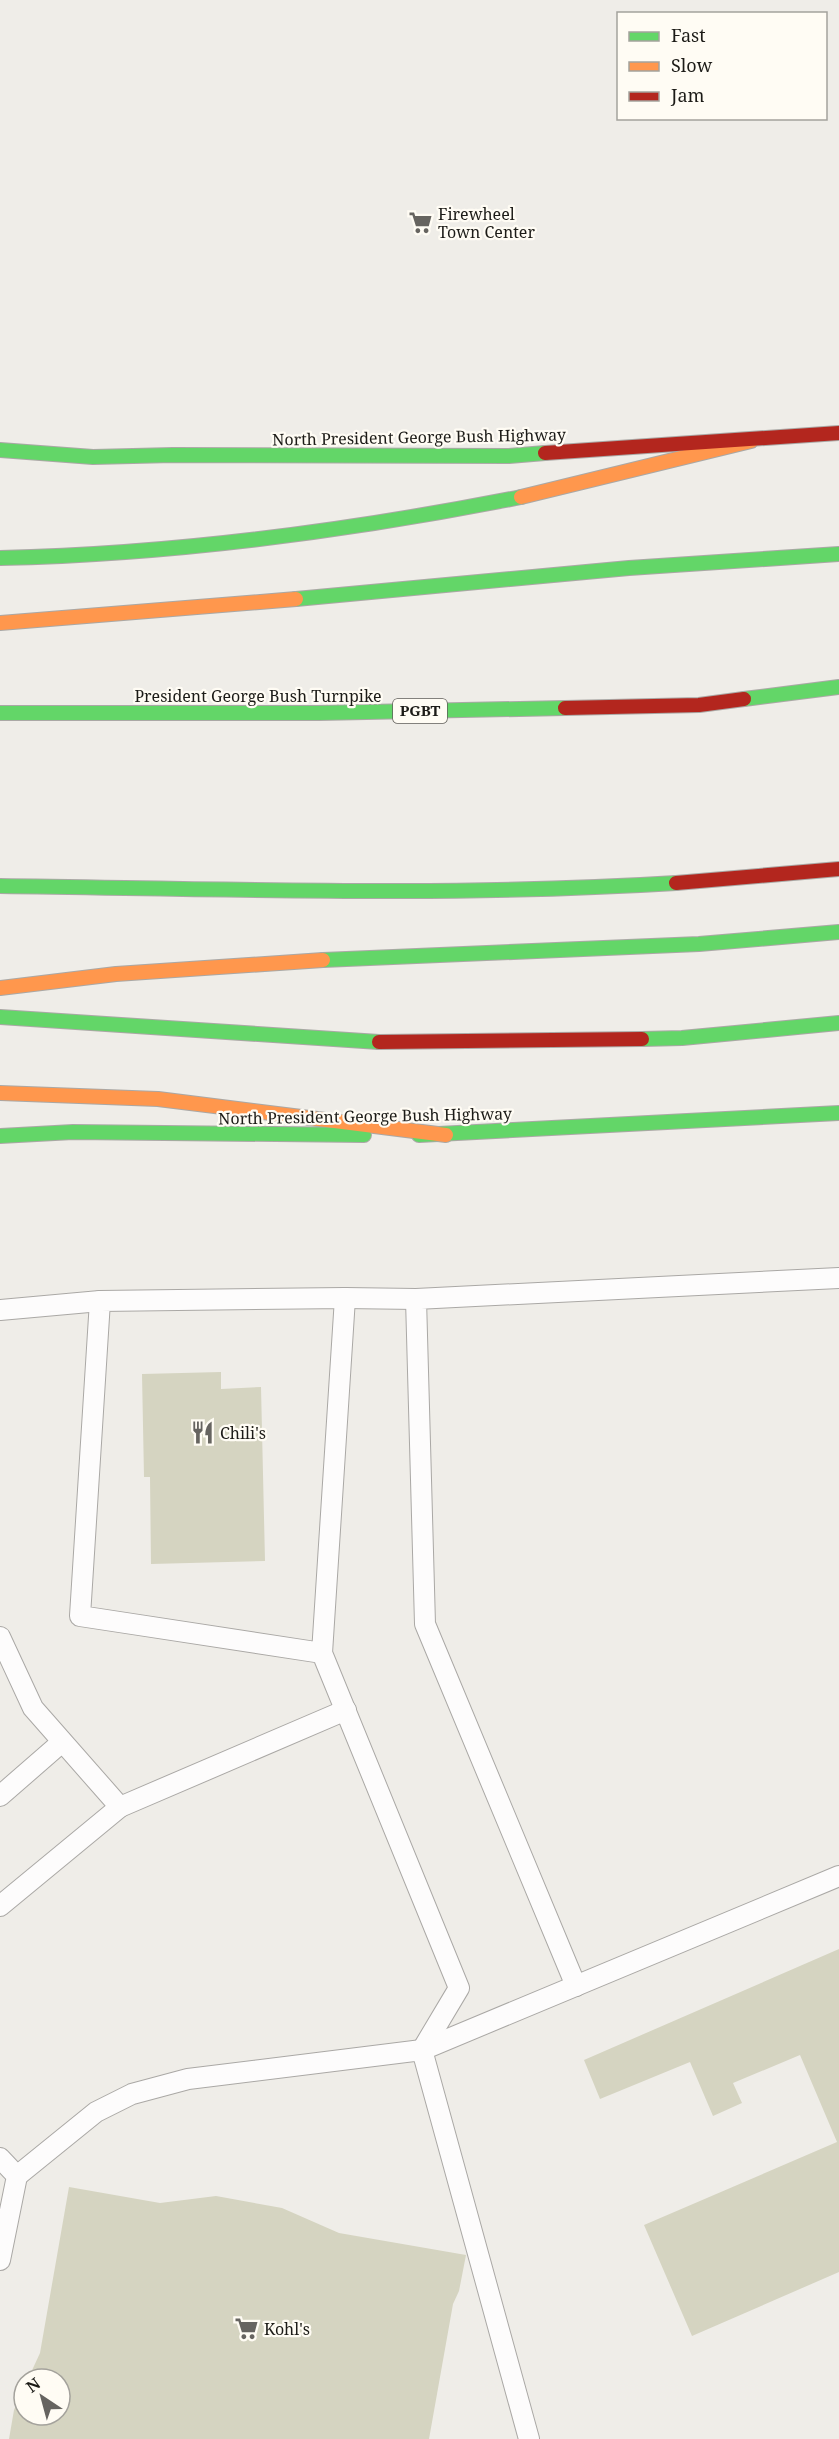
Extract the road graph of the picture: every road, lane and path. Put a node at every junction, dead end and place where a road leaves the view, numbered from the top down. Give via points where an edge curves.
1 (839, 433) edge
2 (751, 441) junction
3 (0, 450) edge
4 (839, 554) edge
5 (0, 558) edge
6 (0, 623) edge
7 (839, 687) edge
8 (0, 713) edge
9 (839, 869) edge
10 (0, 886) edge
11 (839, 932) edge
12 (0, 988) edge
13 (0, 1017) edge
14 (839, 1023) edge
15 (0, 1093) edge
16 (839, 1113) edge
17 (446, 1135) junction
18 (0, 1136) edge
19 (839, 1278) edge
20 (345, 1298) junction
21 (416, 1299) junction
22 (100, 1301) junction
23 (0, 1311) edge
24 (0, 1637) edge
25 (322, 1653) junction
26 (346, 1710) junction
27 (62, 1742) junction
28 (0, 1796) edge
29 (120, 1807) junction
30 (839, 1876) edge
31 (0, 1906) edge
32 (576, 1986) junction
33 (422, 2050) junction
34 (0, 2158) edge
35 (17, 2176) junction
36 (0, 2260) edge
37 (529, 2439) edge

1 - 2 main road, North President George Bush Highway
2 - 3 main road, North President George Bush Highway via 509,456 93,457
2 - 5 main road via 523,497 404,520 218,544 80,556
4 - 6 main road via 696,561
7 - 8 main road, President George Bush Turnpike / PGBT via 699,705 319,713
9 - 10 main road via 675,883 494,890
11 - 12 main road via 699,944 304,961 116,974
13 - 14 main road via 375,1042 682,1038
15 - 17 main road via 158,1100
16 - 17 main road, North President George Bush Highway
17 - 18 main road, North President George Bush Highway via 73,1132
19 - 21 lane
20 - 21 lane
20 - 22 lane
20 - 25 lane
21 - 32 lane via 425,1624
22 - 23 lane
22 - 25 lane via 80,1616
24 - 27 lane via 33,1708
25 - 26 lane
26 - 29 lane
26 - 33 lane via 459,1988
27 - 28 lane
27 - 29 lane
29 - 31 lane
30 - 32 lane
32 - 33 lane
33 - 35 lane via 188,2079 132,2094 96,2112
33 - 37 lane
34 - 35 lane
35 - 36 lane

